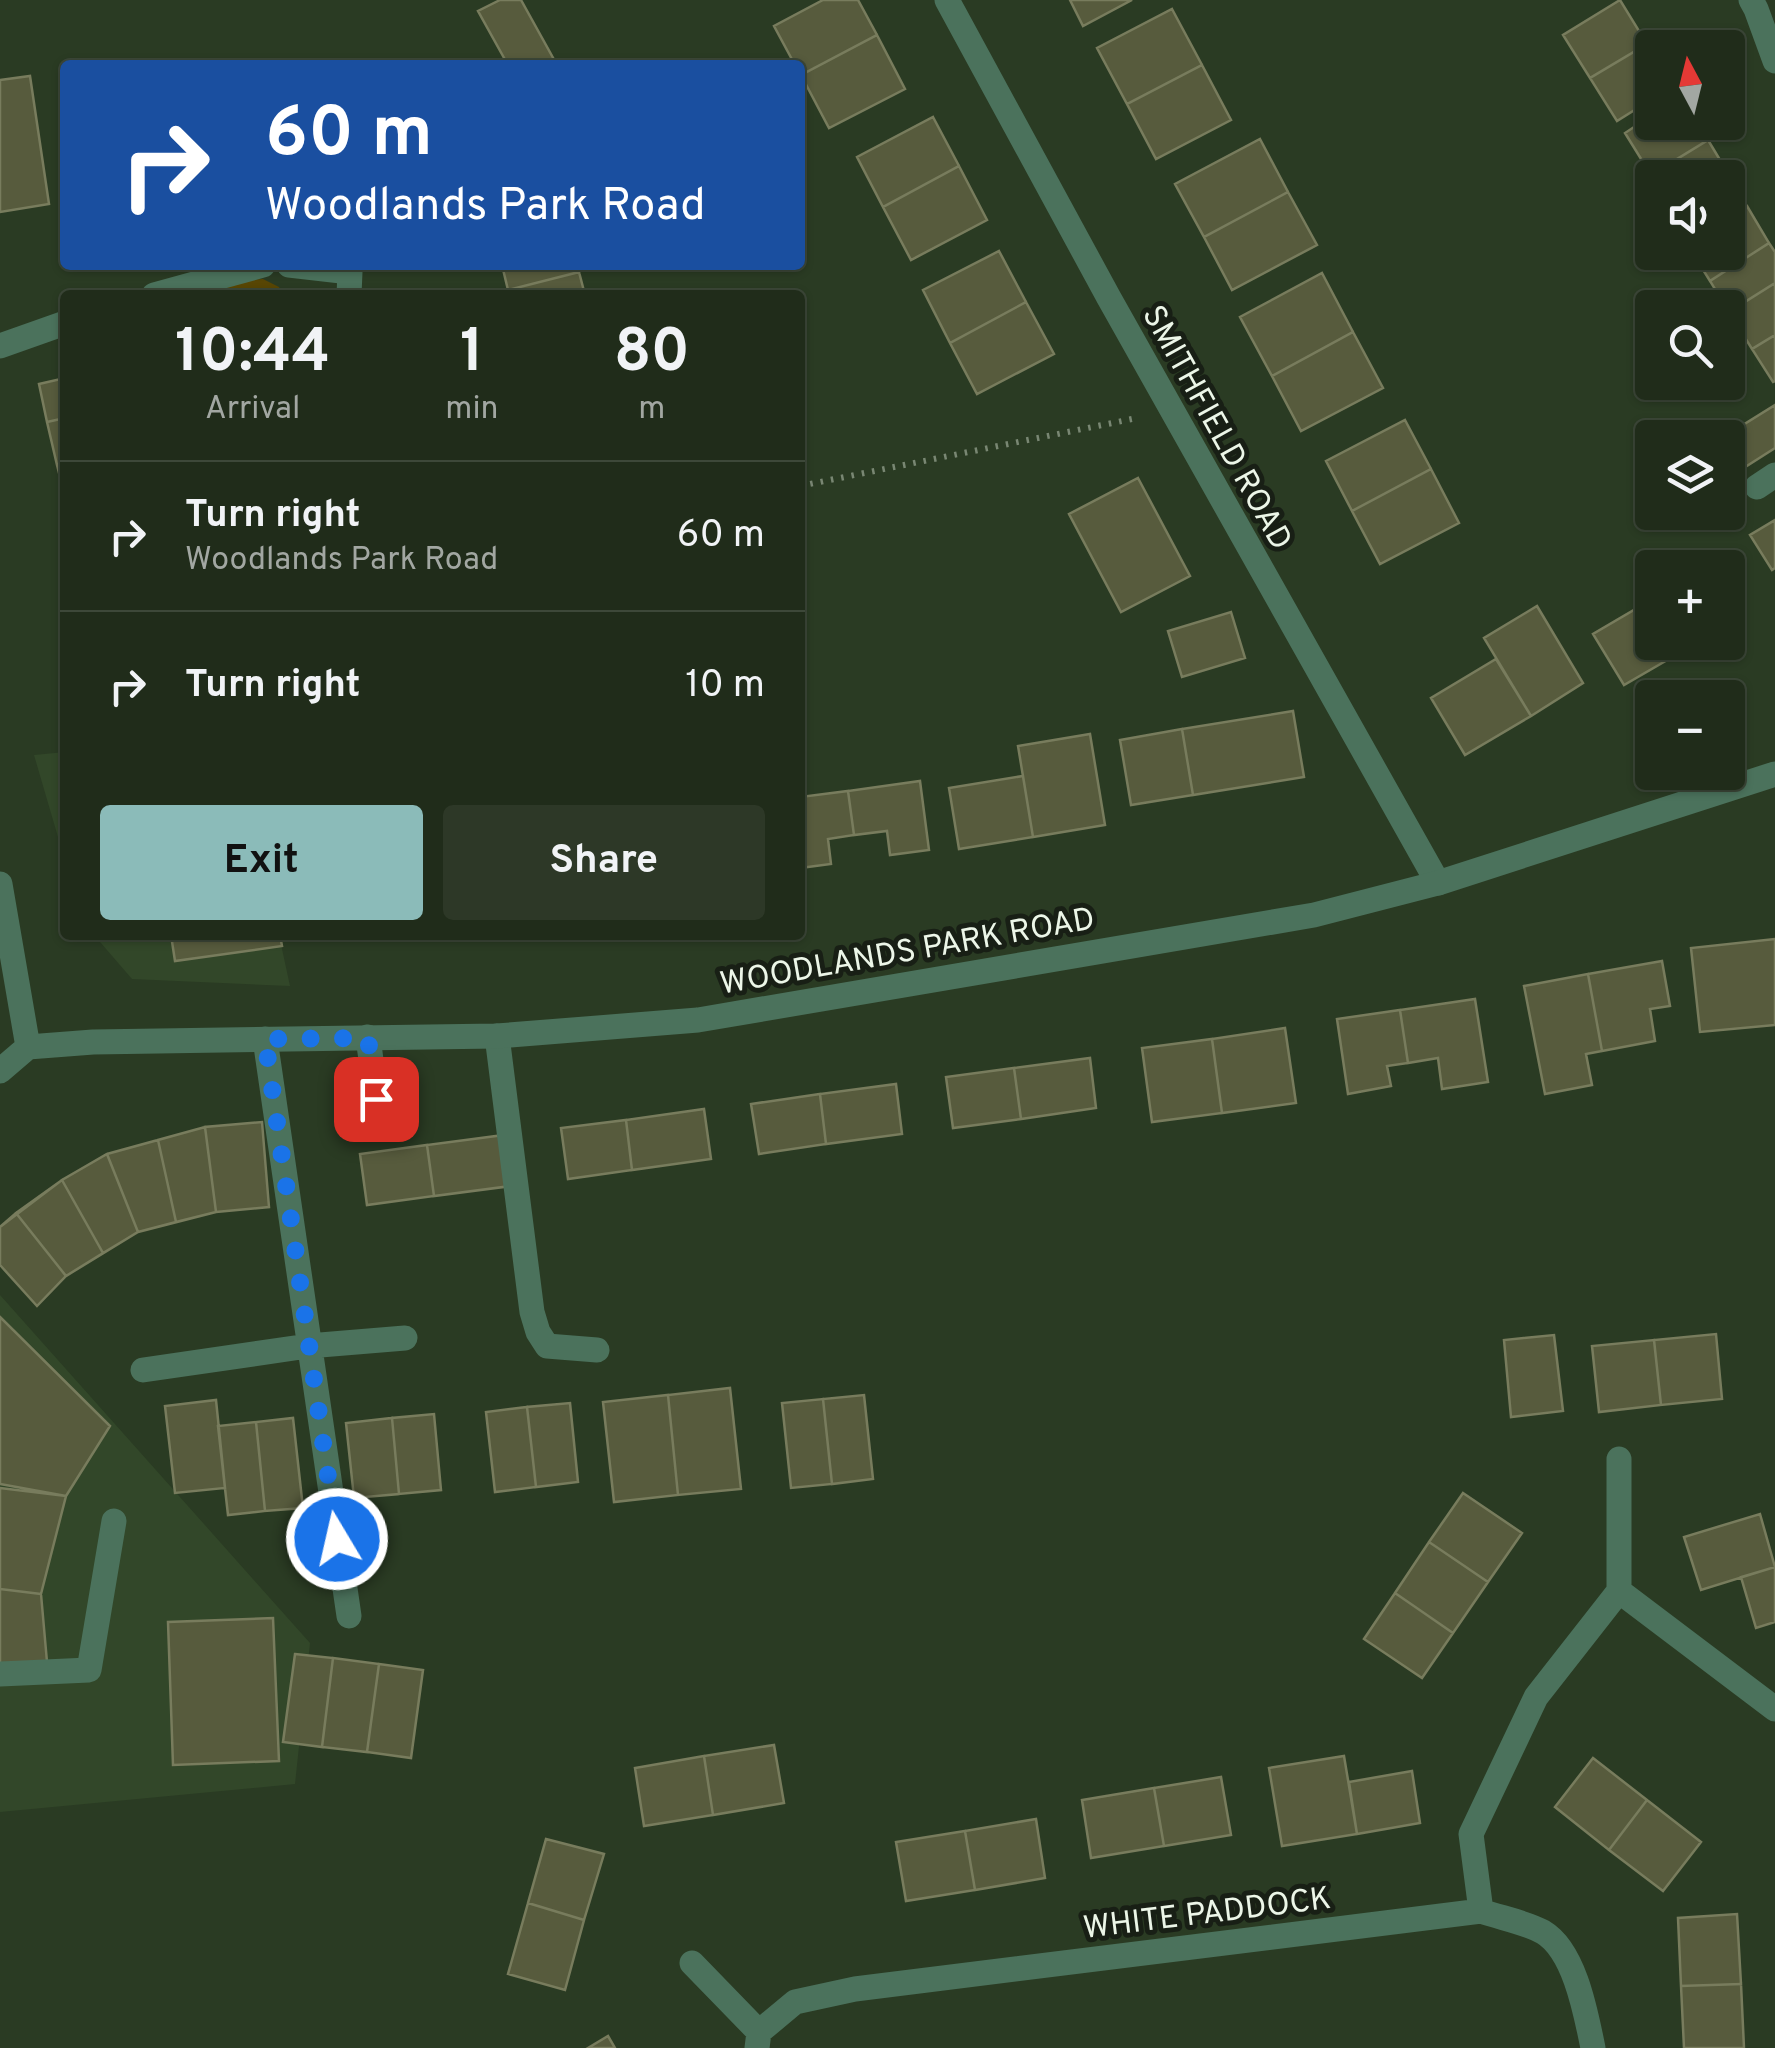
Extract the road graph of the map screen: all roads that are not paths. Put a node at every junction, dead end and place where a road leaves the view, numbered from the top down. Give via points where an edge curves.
1 (947, 0) edge
2 (1759, 3) edge
3 (1775, 60) edge
4 (245, 270) edge
5 (316, 270) edge
6 (354, 277) edge
7 (172, 290) edge
8 (60, 326) edge
9 (0, 346) edge
10 (1775, 774) edge
11 (1438, 882) junction
12 (0, 884) edge
13 (496, 1036) junction
14 (368, 1038) junction
15 (265, 1039) junction
16 (28, 1047) junction
17 (0, 1071) edge
18 (380, 1129) dead end
19 (405, 1338) dead end
20 (308, 1346) junction
21 (598, 1350) dead end
22 (143, 1370) dead end
23 (1619, 1459) dead end
24 (114, 1521) dead end
25 (1619, 1591) junction
26 (349, 1616) dead end
27 (0, 1674) edge
28 (1775, 1709) edge
29 (1482, 1911) junction
30 (692, 1963) dead end
31 (758, 2040) edge
32 (1593, 2048) edge

1 - 11 street, SMITHFIELD ROAD
2 - 3 street
4 - 7 street
5 - 6 street
8 - 9 street
10 - 11 street, WOODLANDS PARK ROAD
11 - 13 street, WOODLANDS PARK ROAD via 1314,915 698,1020
12 - 16 street
13 - 14 street, WOODLANDS PARK ROAD
13 - 21 street via 538,1332 547,1346
14 - 15 street, WOODLANDS PARK ROAD
14 - 18 street
15 - 16 street, WOODLANDS PARK ROAD
15 - 20 street
16 - 17 street
19 - 20 street
20 - 22 street
20 - 26 street
23 - 25 street
24 - 27 street via 89,1670
25 - 28 street
25 - 29 street via 1536,1696 1472,1834
29 - 31 street, WHITE PADDOCK via 855,1989 795,2002
29 - 32 street, WHITE PADDOCK via 1545,1933 1570,1964
30 - 31 street, WHITE PADDOCK

